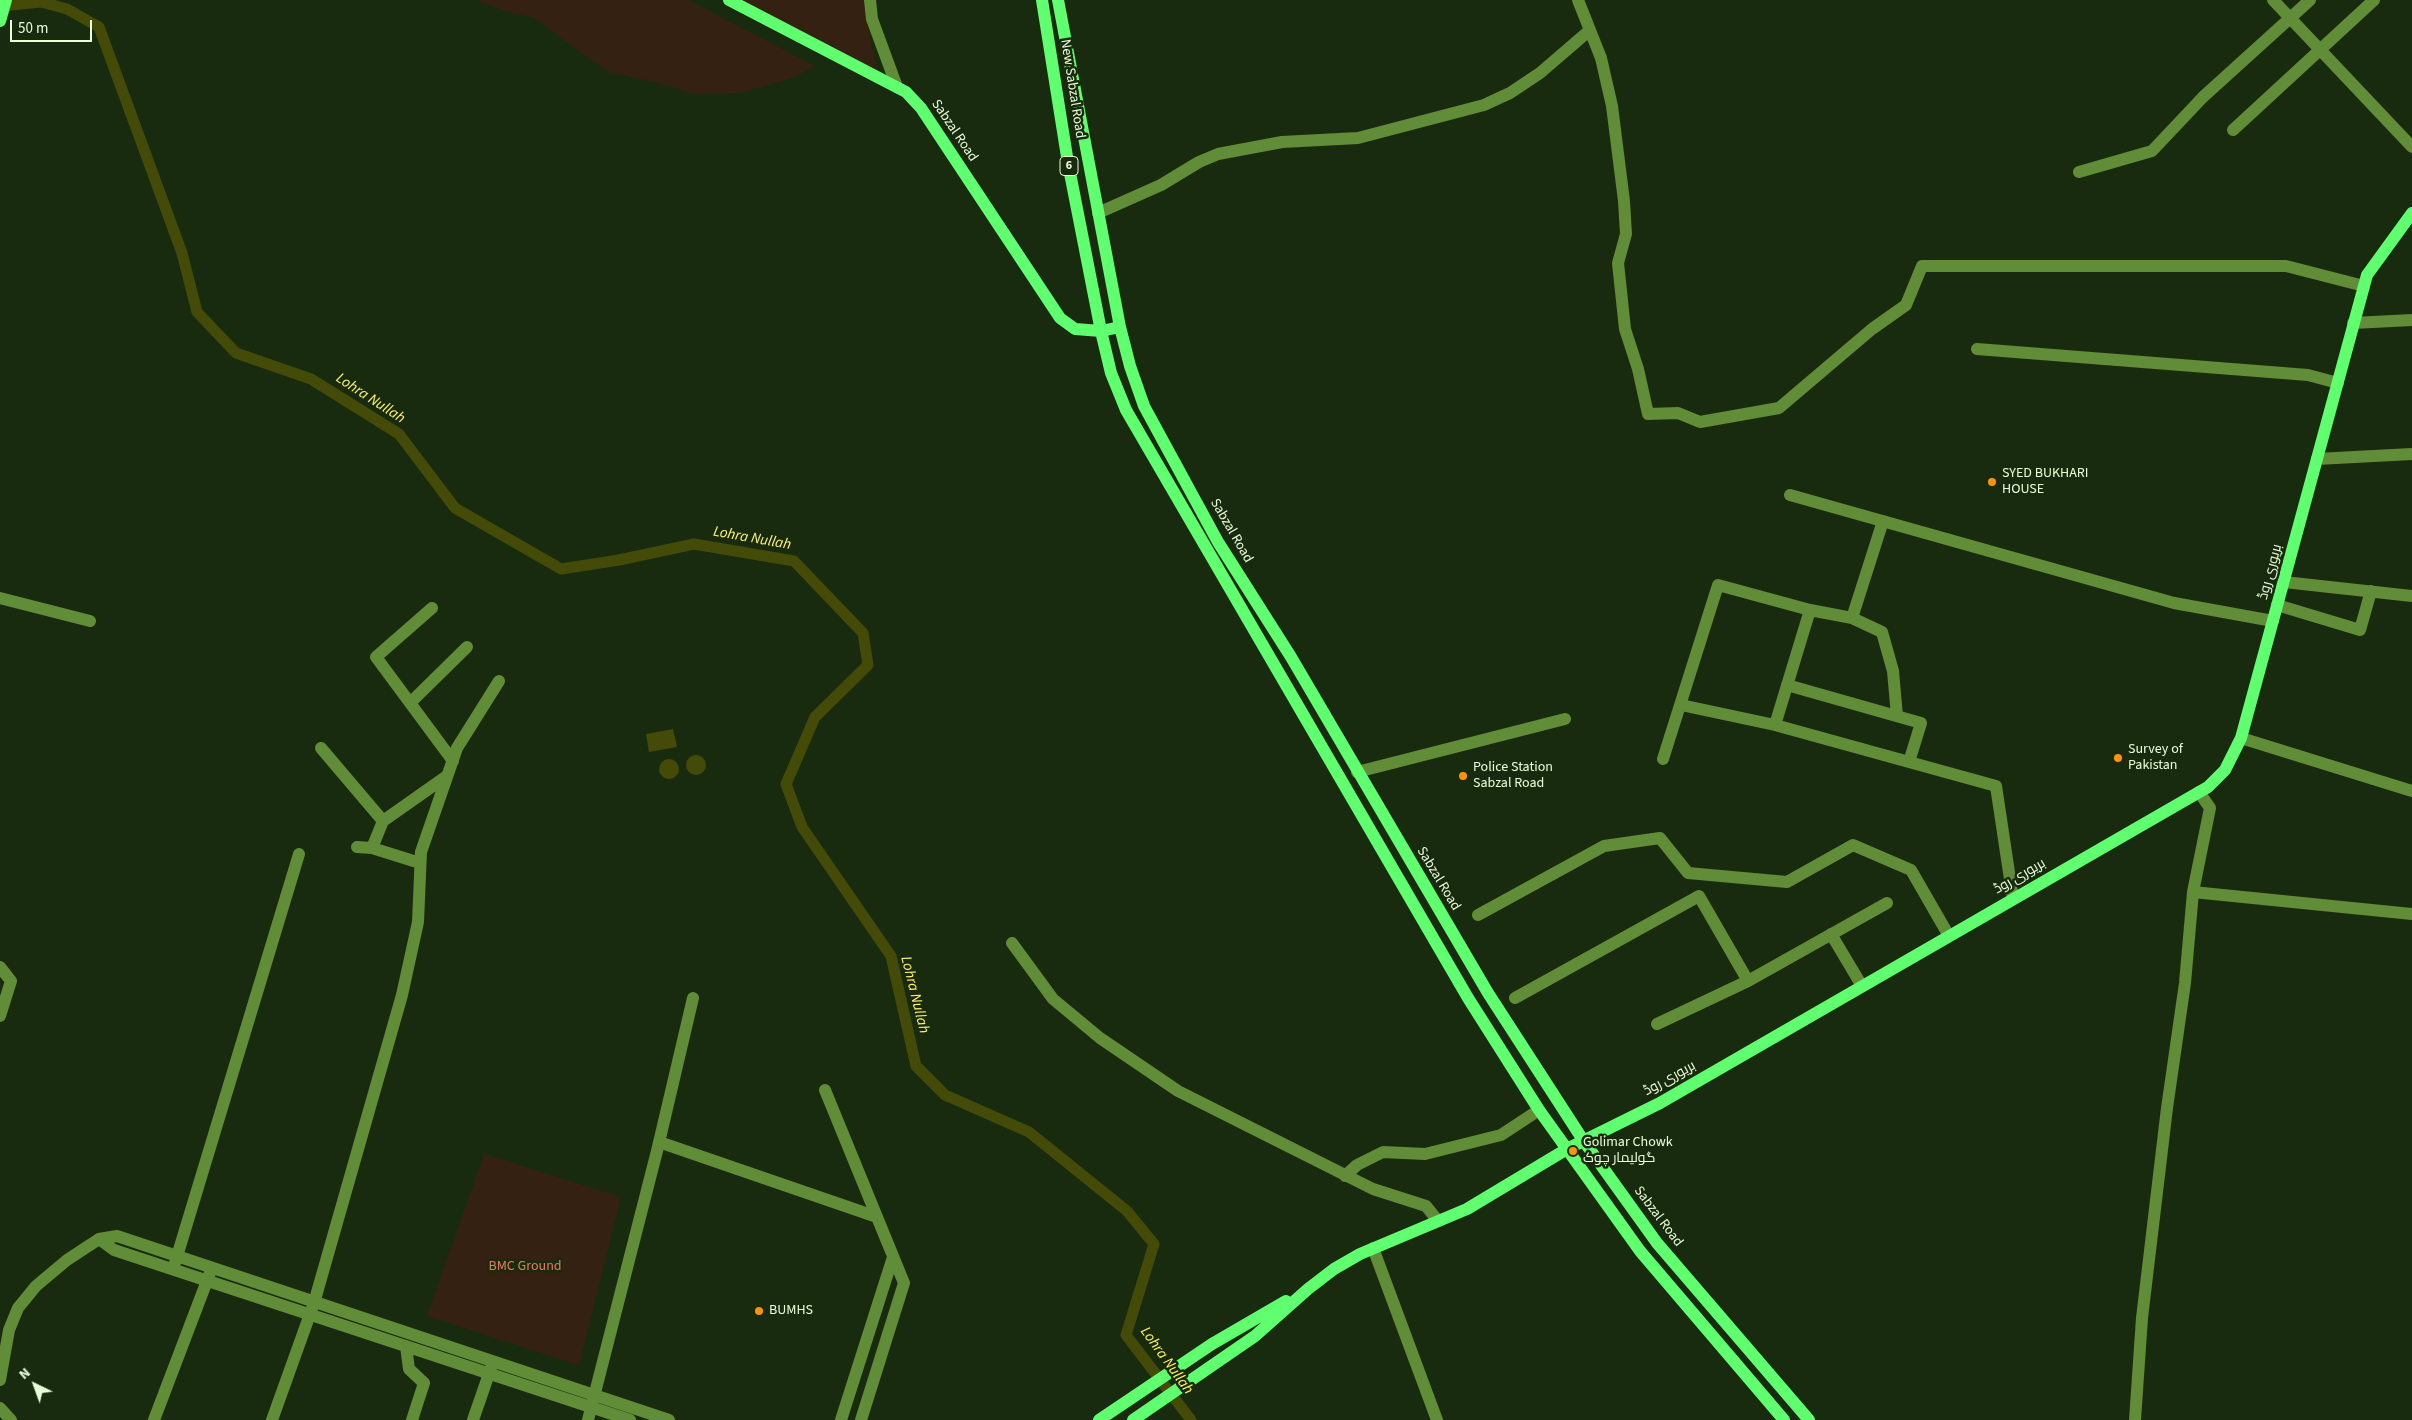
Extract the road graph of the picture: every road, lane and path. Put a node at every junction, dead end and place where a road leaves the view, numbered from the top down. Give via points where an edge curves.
1 (6, 0) edge
2 (729, 0) edge
3 (870, 0) edge
4 (1042, 0) edge
5 (1058, 0) edge
6 (1578, 0) edge
7 (2273, 0) edge
8 (2310, 0) edge
9 (2374, 0) edge
10 (2290, 18) junction
11 (0, 20) edge
12 (1590, 30) junction
13 (2321, 51) junction
14 (897, 87) junction
15 (2233, 130) dead end
16 (2412, 147) edge
17 (2079, 172) dead end
18 (1098, 213) junction
19 (2412, 213) edge
20 (2364, 286) junction
21 (2412, 320) edge
22 (2353, 323) junction
23 (1120, 327) junction
24 (1101, 331) junction
25 (1978, 349) dead end
26 (2338, 383) junction
27 (2412, 454) edge
28 (2317, 459) junction
29 (1790, 495) dead end
30 (1883, 521) junction
31 (2284, 582) junction
32 (2371, 591) junction
33 (2412, 596) edge
34 (0, 598) edge
35 (2277, 605) junction
36 (432, 608) dead end
37 (1810, 610) junction
38 (1852, 618) junction
39 (90, 621) dead end
40 (2273, 621) junction
41 (466, 647) dead end
42 (499, 681) dead end
43 (1787, 685) junction
44 (410, 702) junction
45 (1682, 704) junction
46 (1897, 716) junction
47 (1565, 719) dead end
48 (1775, 725) junction
49 (2241, 738) junction
50 (321, 748) dead end
51 (1663, 760) dead end
52 (453, 761) junction
53 (1910, 762) junction
54 (1357, 772) junction
55 (447, 776) junction
56 (2412, 791) edge
57 (2199, 792) junction
58 (1376, 803) junction
59 (1360, 813) junction
60 (383, 822) junction
61 (356, 847) dead end
62 (372, 848) junction
63 (299, 854) dead end
64 (420, 863) junction
65 (2193, 892) junction
66 (2013, 899) junction
67 (1887, 903) dead end
68 (2412, 914) edge
69 (1478, 915) dead end
70 (1831, 934) junction
71 (1949, 936) junction
72 (1012, 943) dead end
73 (0, 967) edge
74 (1748, 980) junction
75 (1862, 986) junction
76 (693, 998) dead end
77 (1515, 998) dead end
78 (0, 1016) edge
79 (1657, 1024) dead end
80 (825, 1090) dead end
81 (1539, 1110) junction
82 (1583, 1140) junction
83 (659, 1142) junction
84 (1567, 1149) junction
85 (1345, 1176) junction
86 (876, 1216) junction
87 (1438, 1221) junction
88 (99, 1239) junction
89 (1373, 1248) junction
90 (177, 1255) junction
91 (893, 1257) junction
92 (173, 1270) junction
93 (209, 1274) junction
94 (1308, 1289) junction
95 (313, 1309) junction
96 (406, 1346) junction
97 (493, 1362) junction
98 (489, 1375) junction
99 (0, 1380) edge
100 (593, 1401) junction
101 (0, 1408) edge
102 (1103, 1417) edge
103 (11, 1420) edge
104 (154, 1420) edge
105 (272, 1420) edge
106 (412, 1420) edge
107 (473, 1420) edge
108 (588, 1420) edge
109 (630, 1420) edge
110 (669, 1420) edge
111 (841, 1420) edge
112 (861, 1420) edge
113 (1133, 1420) edge
114 (1437, 1420) edge
115 (1784, 1420) edge
116 (1809, 1420) edge
117 (2135, 1420) edge

1 - 11 main road
2 - 14 main road, Sabzal Road
3 - 14 street via 872,19
4 - 24 main road, New Sabzal Road / 6 via 1068,163
5 - 18 main road, New Sabzal Road / 6
6 - 12 street
7 - 10 street
8 - 10 street
9 - 13 street
10 - 13 street
10 - 17 street via 2203,97 2152,151
12 - 18 street via 1540,73 1484,105 1358,138 1282,142 1218,154 1162,185
12 - 20 street via 1601,58 1612,106 1626,234 1618,263 1625,329 1648,414 1678,413 1700,422 1779,408 1872,329 1906,305 1922,266 2286,266
13 - 15 street
13 - 16 street
14 - 24 main road, Sabzal Road via 921,108 1060,318 1075,329
18 - 23 main road, New Sabzal Road / 6
19 - 20 main road, بریوری روڈ via 2367,275
20 - 22 main road, بریوری روڈ
21 - 22 street
22 - 26 main road, بریوری روڈ
23 - 24 main road, Sabzal Road
23 - 54 main road, Sabzal Road via 1144,406 1218,542 1291,656
24 - 59 main road via 1111,373 1126,410
25 - 26 street via 2308,375
26 - 28 main road, بریوری روڈ
27 - 28 street
28 - 31 main road, بریوری روڈ
29 - 30 street
30 - 38 street
30 - 40 street via 2174,603
31 - 32 street
31 - 35 main road, بریوری روڈ
32 - 33 street
32 - 35 street via 2360,630
34 - 39 street
35 - 40 main road, بریوری روڈ
36 - 44 street via 376,657
37 - 38 street
37 - 43 street
37 - 45 street via 1718,585
38 - 46 street via 1882,632 1893,671
40 - 49 main road, بریوری روڈ
41 - 44 street
42 - 52 street via 457,748
43 - 46 street
43 - 48 street
44 - 52 street
45 - 48 street
45 - 51 street
46 - 53 street via 1921,723
47 - 54 street
48 - 53 street
49 - 56 street
49 - 57 main road, بریوری روڈ via 2225,770
50 - 60 street
52 - 55 street
53 - 66 street via 1996,786
54 - 58 main road, Sabzal Road
55 - 60 street
55 - 64 street
57 - 65 street via 2210,808
57 - 66 main road, بریوری روڈ
58 - 59 main road
58 - 82 main road, Sabzal Road via 1488,993
59 - 81 main road via 1468,998
60 - 62 street
61 - 62 street
62 - 64 street
63 - 90 street
64 - 95 street via 418,922 402,995
65 - 68 street
65 - 117 street via 2185,983 2142,1318
66 - 71 main road, بریوری روڈ
67 - 70 street
69 - 71 street via 1604,846 1660,838 1688,872 1787,882 1853,845 1911,870
70 - 74 street
70 - 75 street
71 - 75 main road, بریوری روڈ
72 - 85 street via 1053,1000 1100,1038 1178,1092
73 - 78 street via 11,981
74 - 77 street via 1699,896
74 - 79 street
75 - 82 main road, بریوری روڈ via 1660,1103
76 - 83 street
80 - 86 street
81 - 84 main road
81 - 85 street via 1501,1134 1425,1154 1384,1152 1357,1165
82 - 84 main road, بریوری روڈ
82 - 116 main road, Sabzal Road via 1657,1243
83 - 86 street
83 - 100 street
84 - 87 main road, بریوری روڈ via 1467,1209
84 - 115 main road via 1646,1258
85 - 87 street via 1373,1190 1426,1206
86 - 91 street
87 - 89 main road, بریوری روڈ
88 - 90 street via 118,1236
88 - 92 street via 114,1250
88 - 99 street via 36,1286 18,1308 9,1330
89 - 94 main road, بریوری روڈ via 1334,1269
89 - 114 street
90 - 92 street
90 - 93 street
91 - 111 street
91 - 112 street via 904,1283
92 - 93 street
93 - 95 street
93 - 104 street
94 - 102 main road via 1212,1344
94 - 113 main road via 1255,1336
95 - 96 street
95 - 97 street
95 - 105 street
96 - 98 street
96 - 106 street via 409,1369 424,1383
97 - 98 street
97 - 100 street
98 - 100 street
98 - 107 street
100 - 108 street
100 - 109 street
100 - 110 street
101 - 103 street

